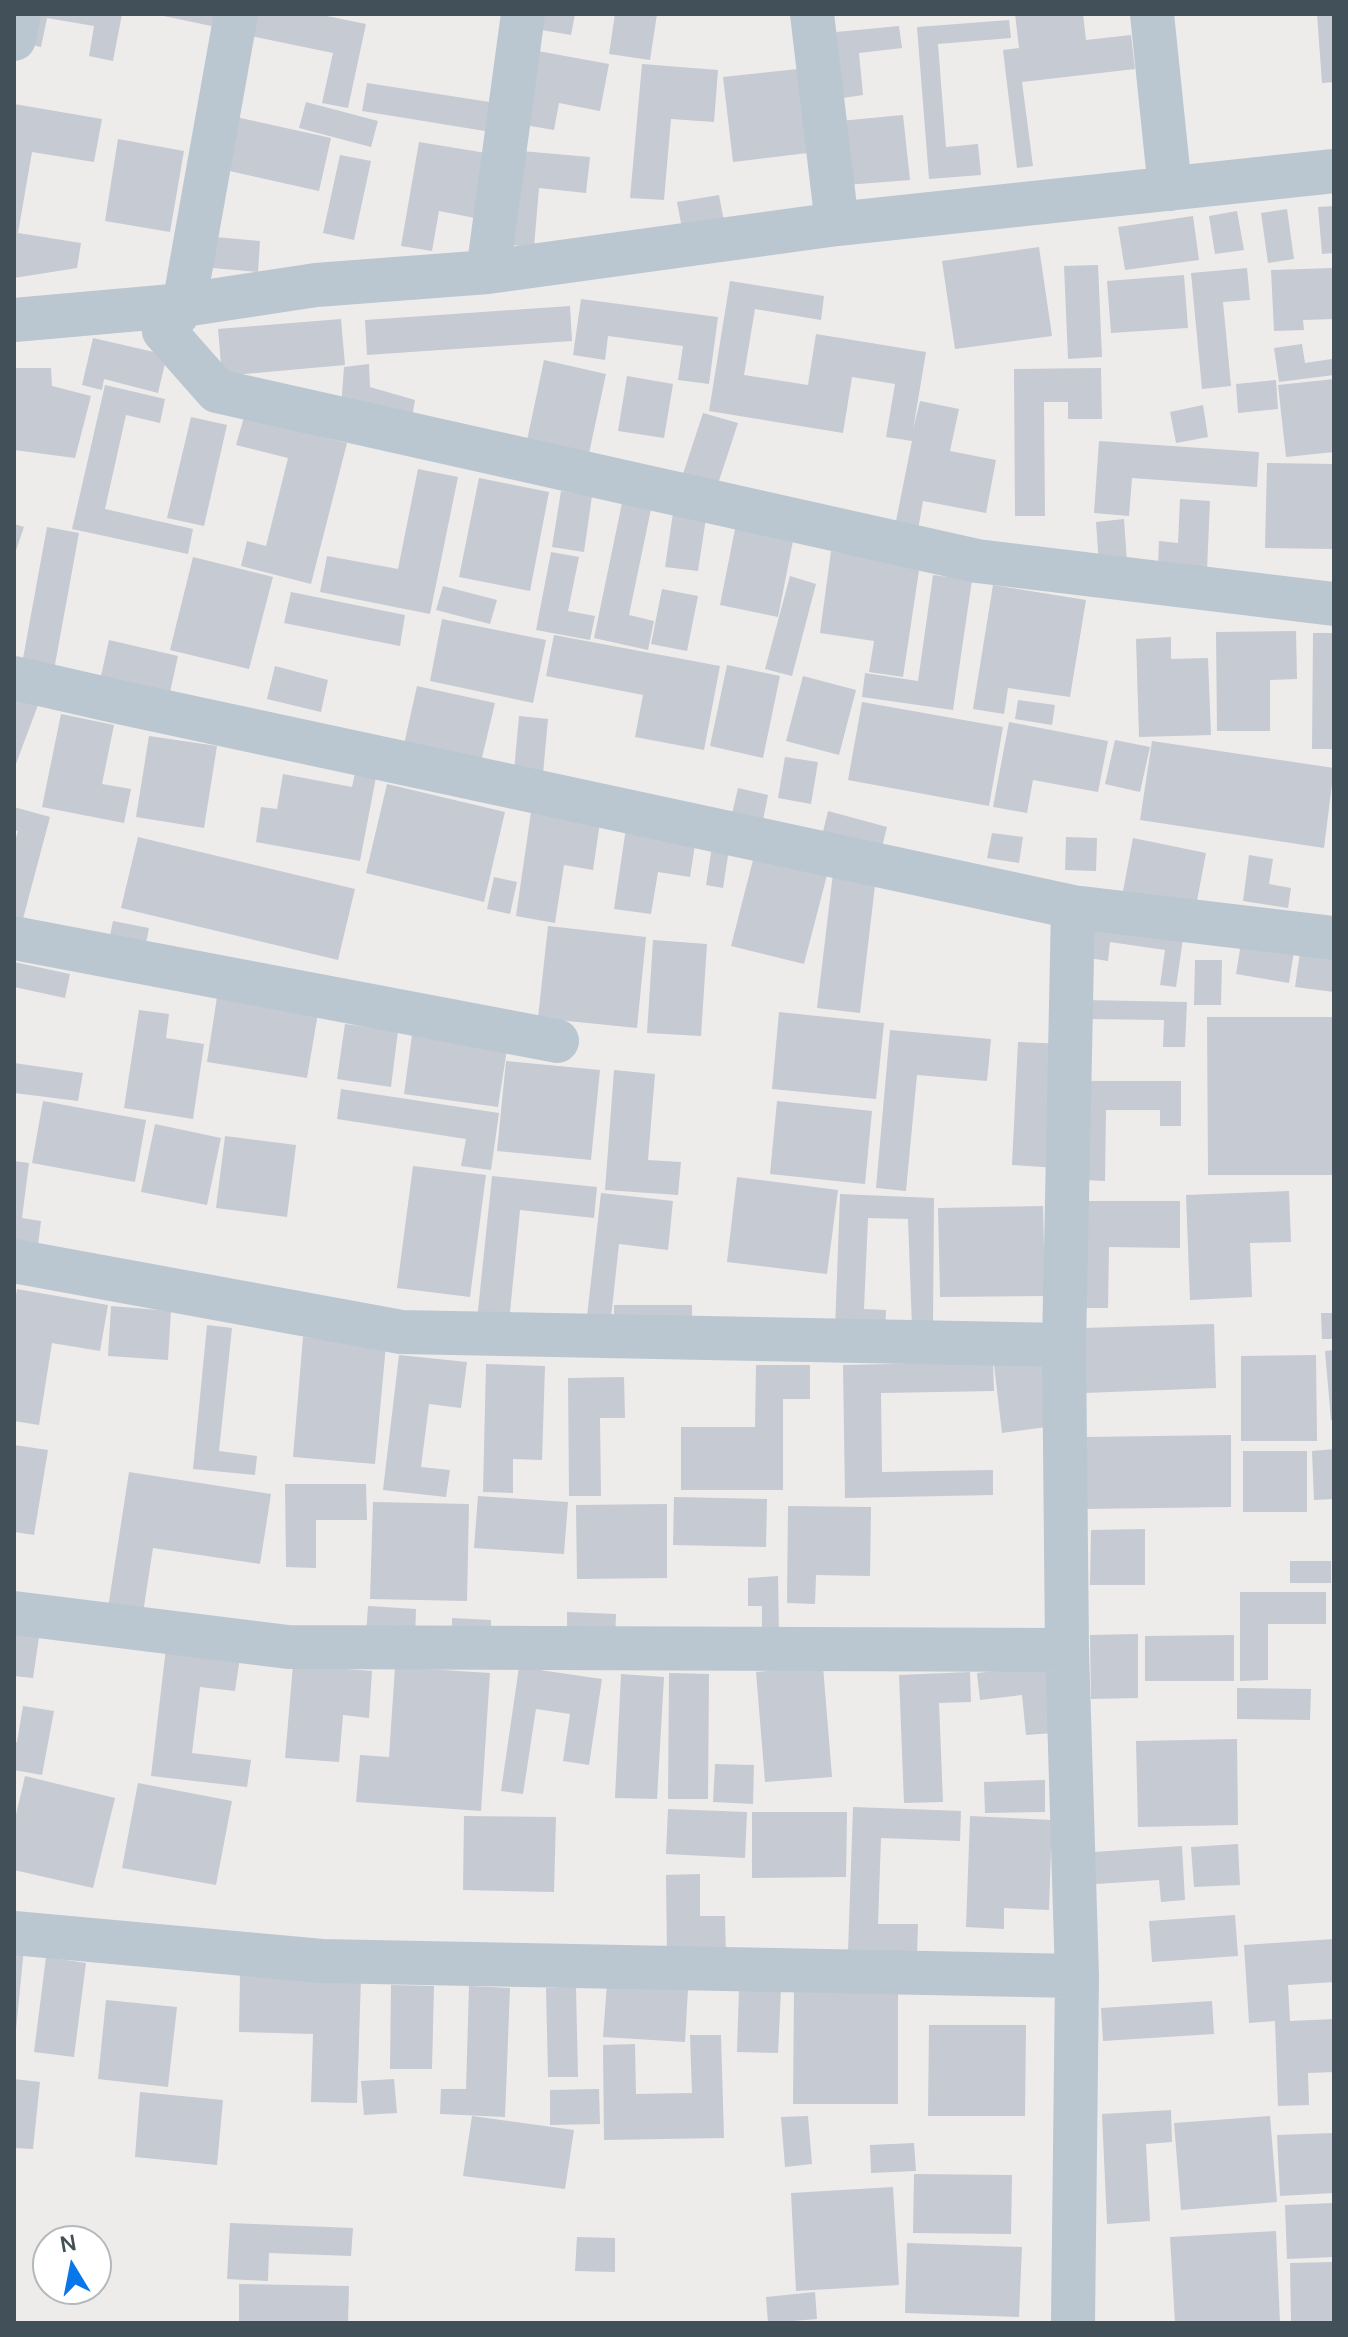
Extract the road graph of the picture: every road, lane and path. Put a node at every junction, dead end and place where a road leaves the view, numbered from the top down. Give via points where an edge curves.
1 (19, 14) edge
2 (236, 14) edge
3 (523, 14) edge
4 (812, 14) edge
5 (1152, 14) edge
6 (14, 39) edge
7 (1334, 171) edge
8 (1170, 189) junction
9 (837, 224) junction
10 (488, 272) junction
11 (184, 305) junction
12 (14, 320) edge
13 (1334, 604) edge
14 (14, 678) edge
15 (1073, 907) junction
16 (14, 938) edge
17 (1334, 938) edge
18 (557, 1041) dead end
19 (14, 1261) edge
20 (1064, 1345) junction
21 (14, 1613) edge
22 (1067, 1650) junction
23 (14, 1933) edge
24 (1077, 1976) junction
25 (1073, 2323) edge

1 - 6 street
2 - 11 street
3 - 10 street
4 - 9 street
5 - 8 street
7 - 8 street
8 - 9 street
9 - 10 street
10 - 11 street via 316,285
11 - 12 street
11 - 13 street via 164,331 217,391 977,561
14 - 15 street
15 - 17 street
15 - 20 street
16 - 18 street
19 - 20 street via 401,1332
20 - 22 street
21 - 22 street via 288,1647
22 - 24 street
23 - 24 street via 322,1961
24 - 25 street

